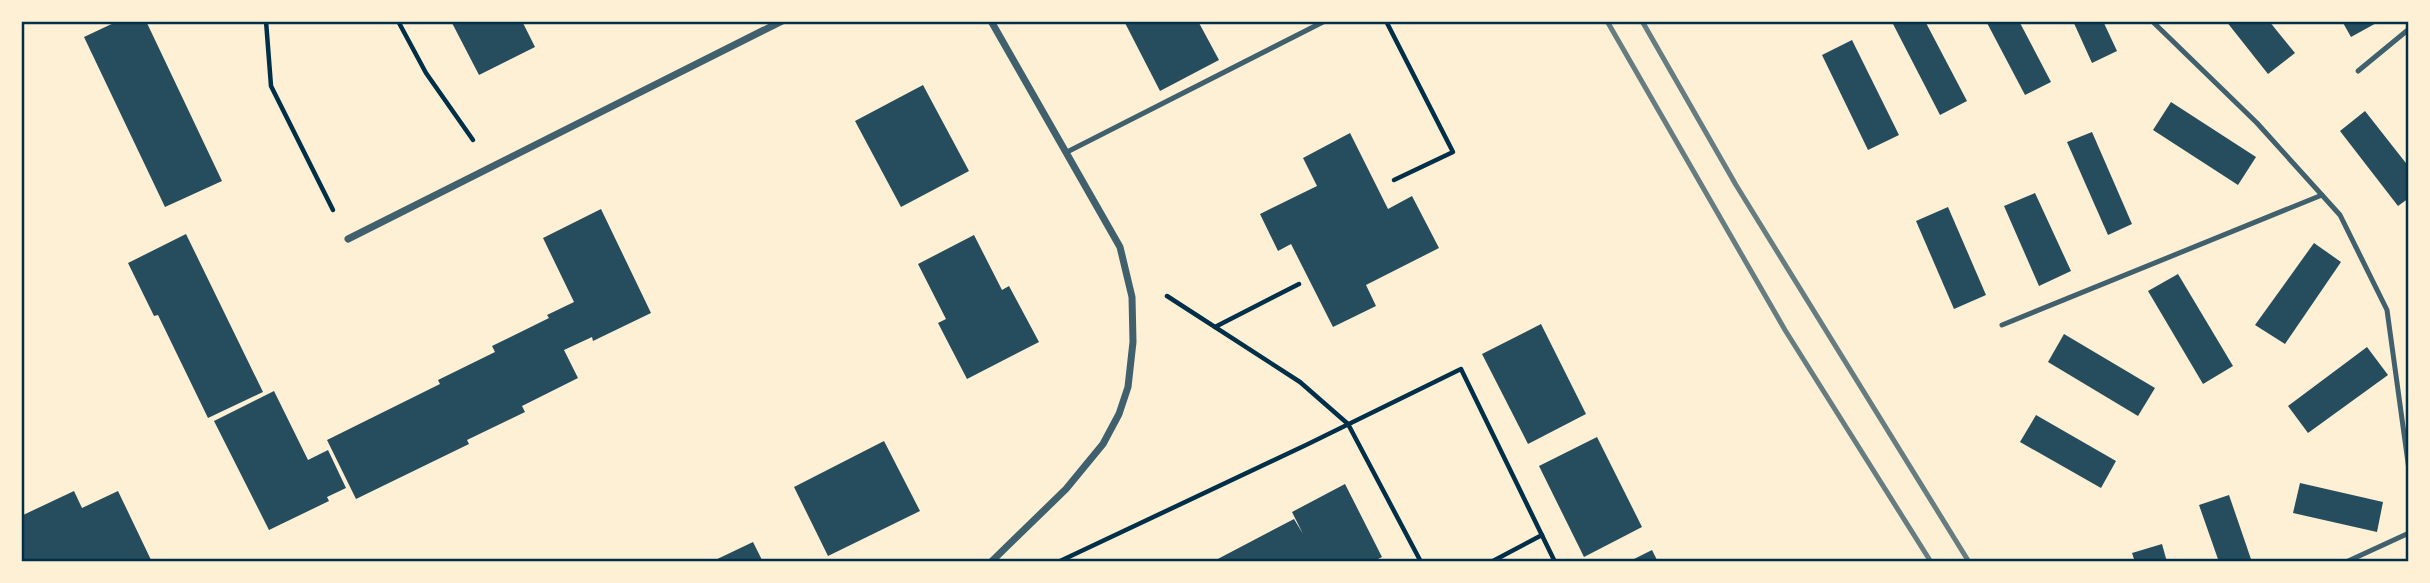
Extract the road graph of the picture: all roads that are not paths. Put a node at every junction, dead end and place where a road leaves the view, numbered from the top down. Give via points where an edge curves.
1 (782, 21) edge
2 (991, 21) edge
3 (1325, 21) edge
4 (2152, 21) edge
5 (2409, 29) edge
6 (2358, 71) dead end
7 (1067, 152) junction
8 (2322, 195) junction
9 (348, 239) road end
10 (2002, 325) dead end
11 (2409, 470) edge
12 (2409, 533) edge
13 (991, 562) edge
14 (2346, 562) edge

1 - 9 street
2 - 7 street
3 - 7 lane
4 - 8 lane via 2257,123
5 - 6 lane
7 - 13 street via 1121,247 1132,297 1128,387 1103,444 1066,489
8 - 10 lane
8 - 11 lane via 2340,215 2387,310
12 - 14 lane

